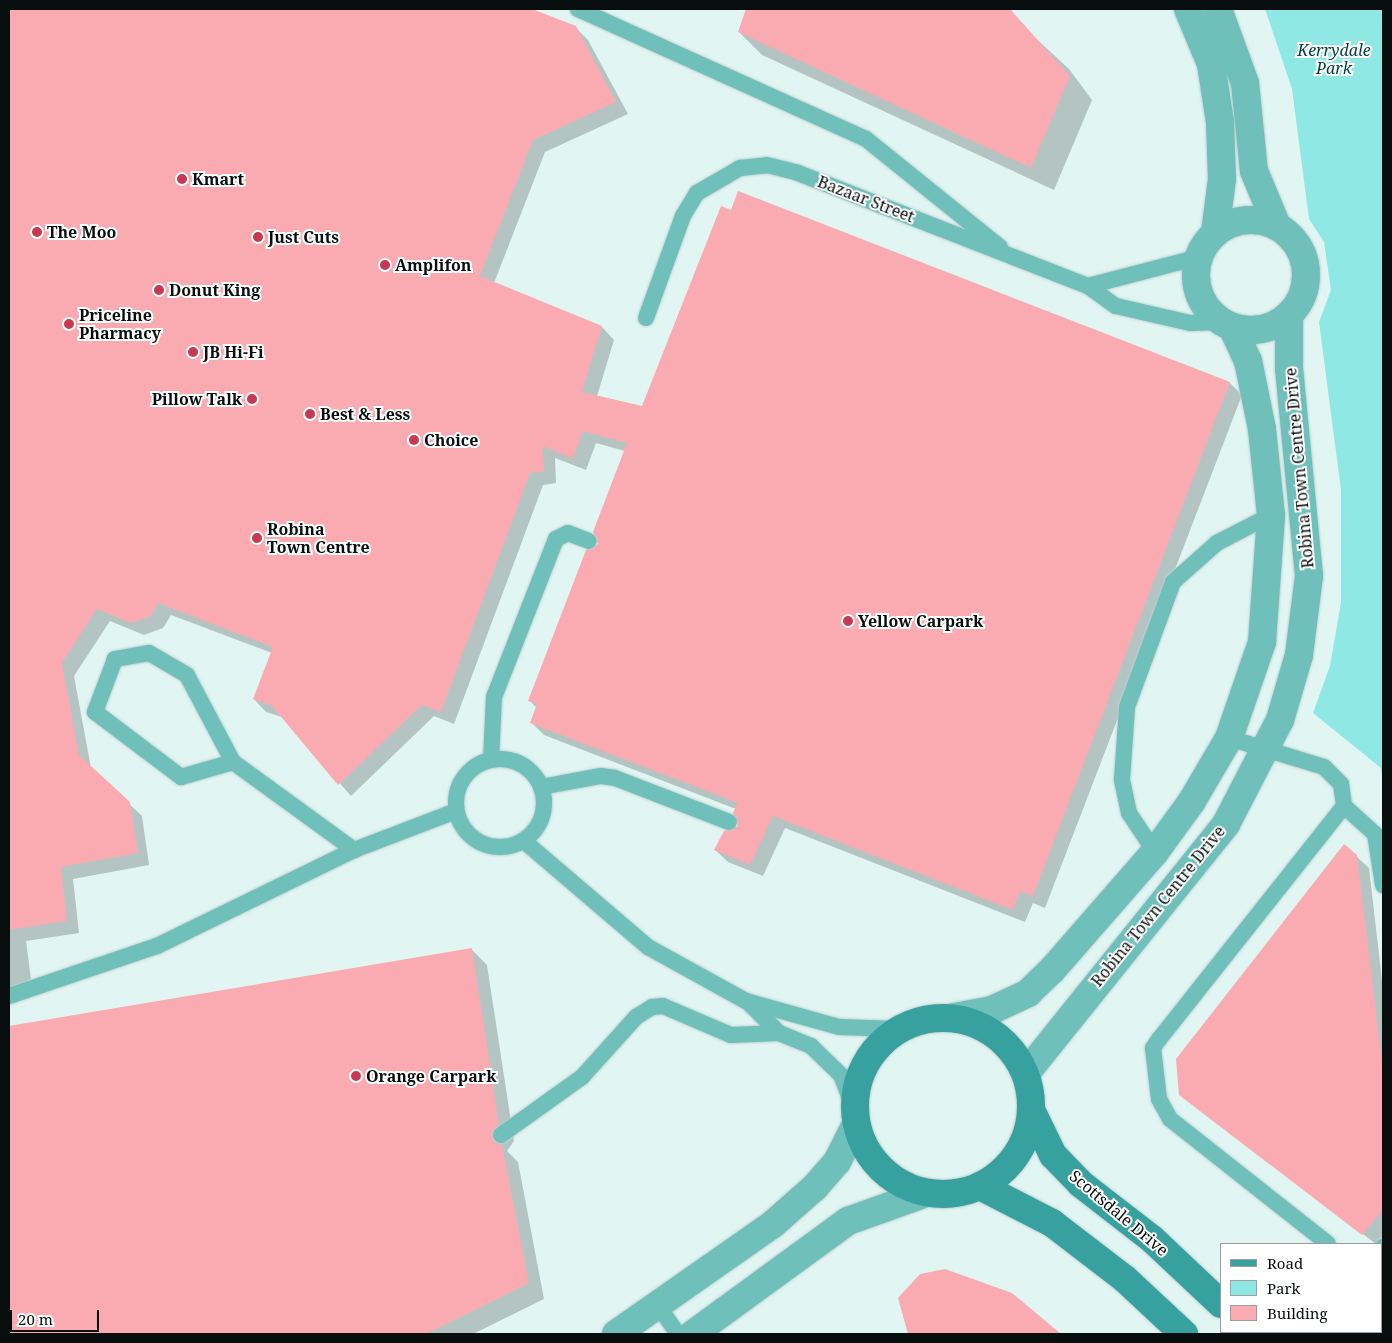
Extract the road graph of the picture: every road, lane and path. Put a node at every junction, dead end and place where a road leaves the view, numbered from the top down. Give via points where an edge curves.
1 (578, 9) edge
2 (1188, 9) edge
3 (1218, 9) edge
4 (1277, 226) junction
5 (1215, 233) junction
6 (1013, 257) junction
7 (1199, 257) junction
8 (1088, 286) junction
9 (1289, 315) junction
10 (646, 318) dead end
11 (1227, 324) junction
12 (1271, 515) junction
13 (589, 541) dead end
14 (1229, 738) junction
15 (1267, 750) junction
16 (491, 760) junction
17 (233, 762) junction
18 (541, 787) junction
19 (1344, 806) junction
20 (456, 811) junction
21 (728, 822) dead end
22 (524, 841) junction
23 (354, 850) junction
24 (1155, 852) junction
25 (1383, 885) edge
26 (9, 996) edge
27 (746, 1001) junction
28 (949, 1018) junction
29 (898, 1030) junction
30 (779, 1033) junction
31 (1026, 1073) junction
32 (1032, 1112) junction
33 (855, 1116) junction
34 (501, 1135) dead end
35 (980, 1186) junction
36 (926, 1193) junction
37 (1327, 1243) edge
38 (1220, 1303) edge
39 (659, 1307) junction
40 (616, 1334) edge
41 (678, 1334) edge
42 (693, 1334) edge
43 (1184, 1334) edge

1 - 6 lane via 866,139
2 - 5 street via 1211,64 1220,122 1222,179
3 - 4 street via 1245,83 1257,181
4 - 5 street via 1245,220
4 - 9 street via 1301,250 1306,267 1306,284
5 - 7 street
6 - 8 lane, Bazaar Street
6 - 10 lane, Bazaar Street via 798,173 767,165 740,168 697,193 672,244
7 - 8 lane
7 - 11 street via 1197,286 1202,300
8 - 11 lane, Bazaar Street via 1100,297 1132,312 1190,323
9 - 11 street via 1262,329
9 - 15 street, Robina Town Centre Drive via 1289,368 1310,576 1299,655
11 - 12 street, Robina Town Centre Drive via 1248,361 1260,420
12 - 14 street, Robina Town Centre Drive via 1262,642
12 - 24 lane via 1218,543 1173,582 1128,707 1122,743 1125,796 1129,812
13 - 16 lane via 568,533 556,539 494,697
14 - 15 lane
14 - 24 street, Robina Town Centre Drive via 1192,800
15 - 19 lane via 1324,767 1341,784
15 - 31 street, Robina Town Centre Drive via 1226,824
16 - 18 lane via 518,763
16 - 20 lane via 468,773 460,784
17 - 17 lane via 181,777 95,712 115,659 149,653 187,675
17 - 23 lane
18 - 21 lane via 601,776 615,778
18 - 22 lane via 541,820
19 - 25 lane via 1375,834
19 - 37 lane via 1153,1048 1159,1099 1170,1119
20 - 22 lane via 470,836 482,844 496,848
20 - 23 lane
22 - 27 lane via 648,947
23 - 26 lane via 157,946
24 - 28 street, Robina Town Centre Drive via 1028,993 992,1010
27 - 29 lane via 839,1027
27 - 30 lane
28 - 29 main road via 923,1020
28 - 31 main road via 996,1034
29 - 33 main road via 866,1063
30 - 33 lane via 811,1046 841,1075
30 - 34 lane via 731,1035 663,1006 652,1007 582,1077
31 - 32 main road
32 - 35 main road via 1016,1156
32 - 38 main road, Scottsdale Drive via 1053,1155 1081,1184 1152,1239
33 - 36 main road via 865,1148 881,1169
33 - 39 street via 837,1162 815,1187
35 - 36 main road via 954,1194
35 - 43 main road via 1052,1223 1125,1279
36 - 42 street via 848,1221
39 - 40 street
39 - 41 lane

